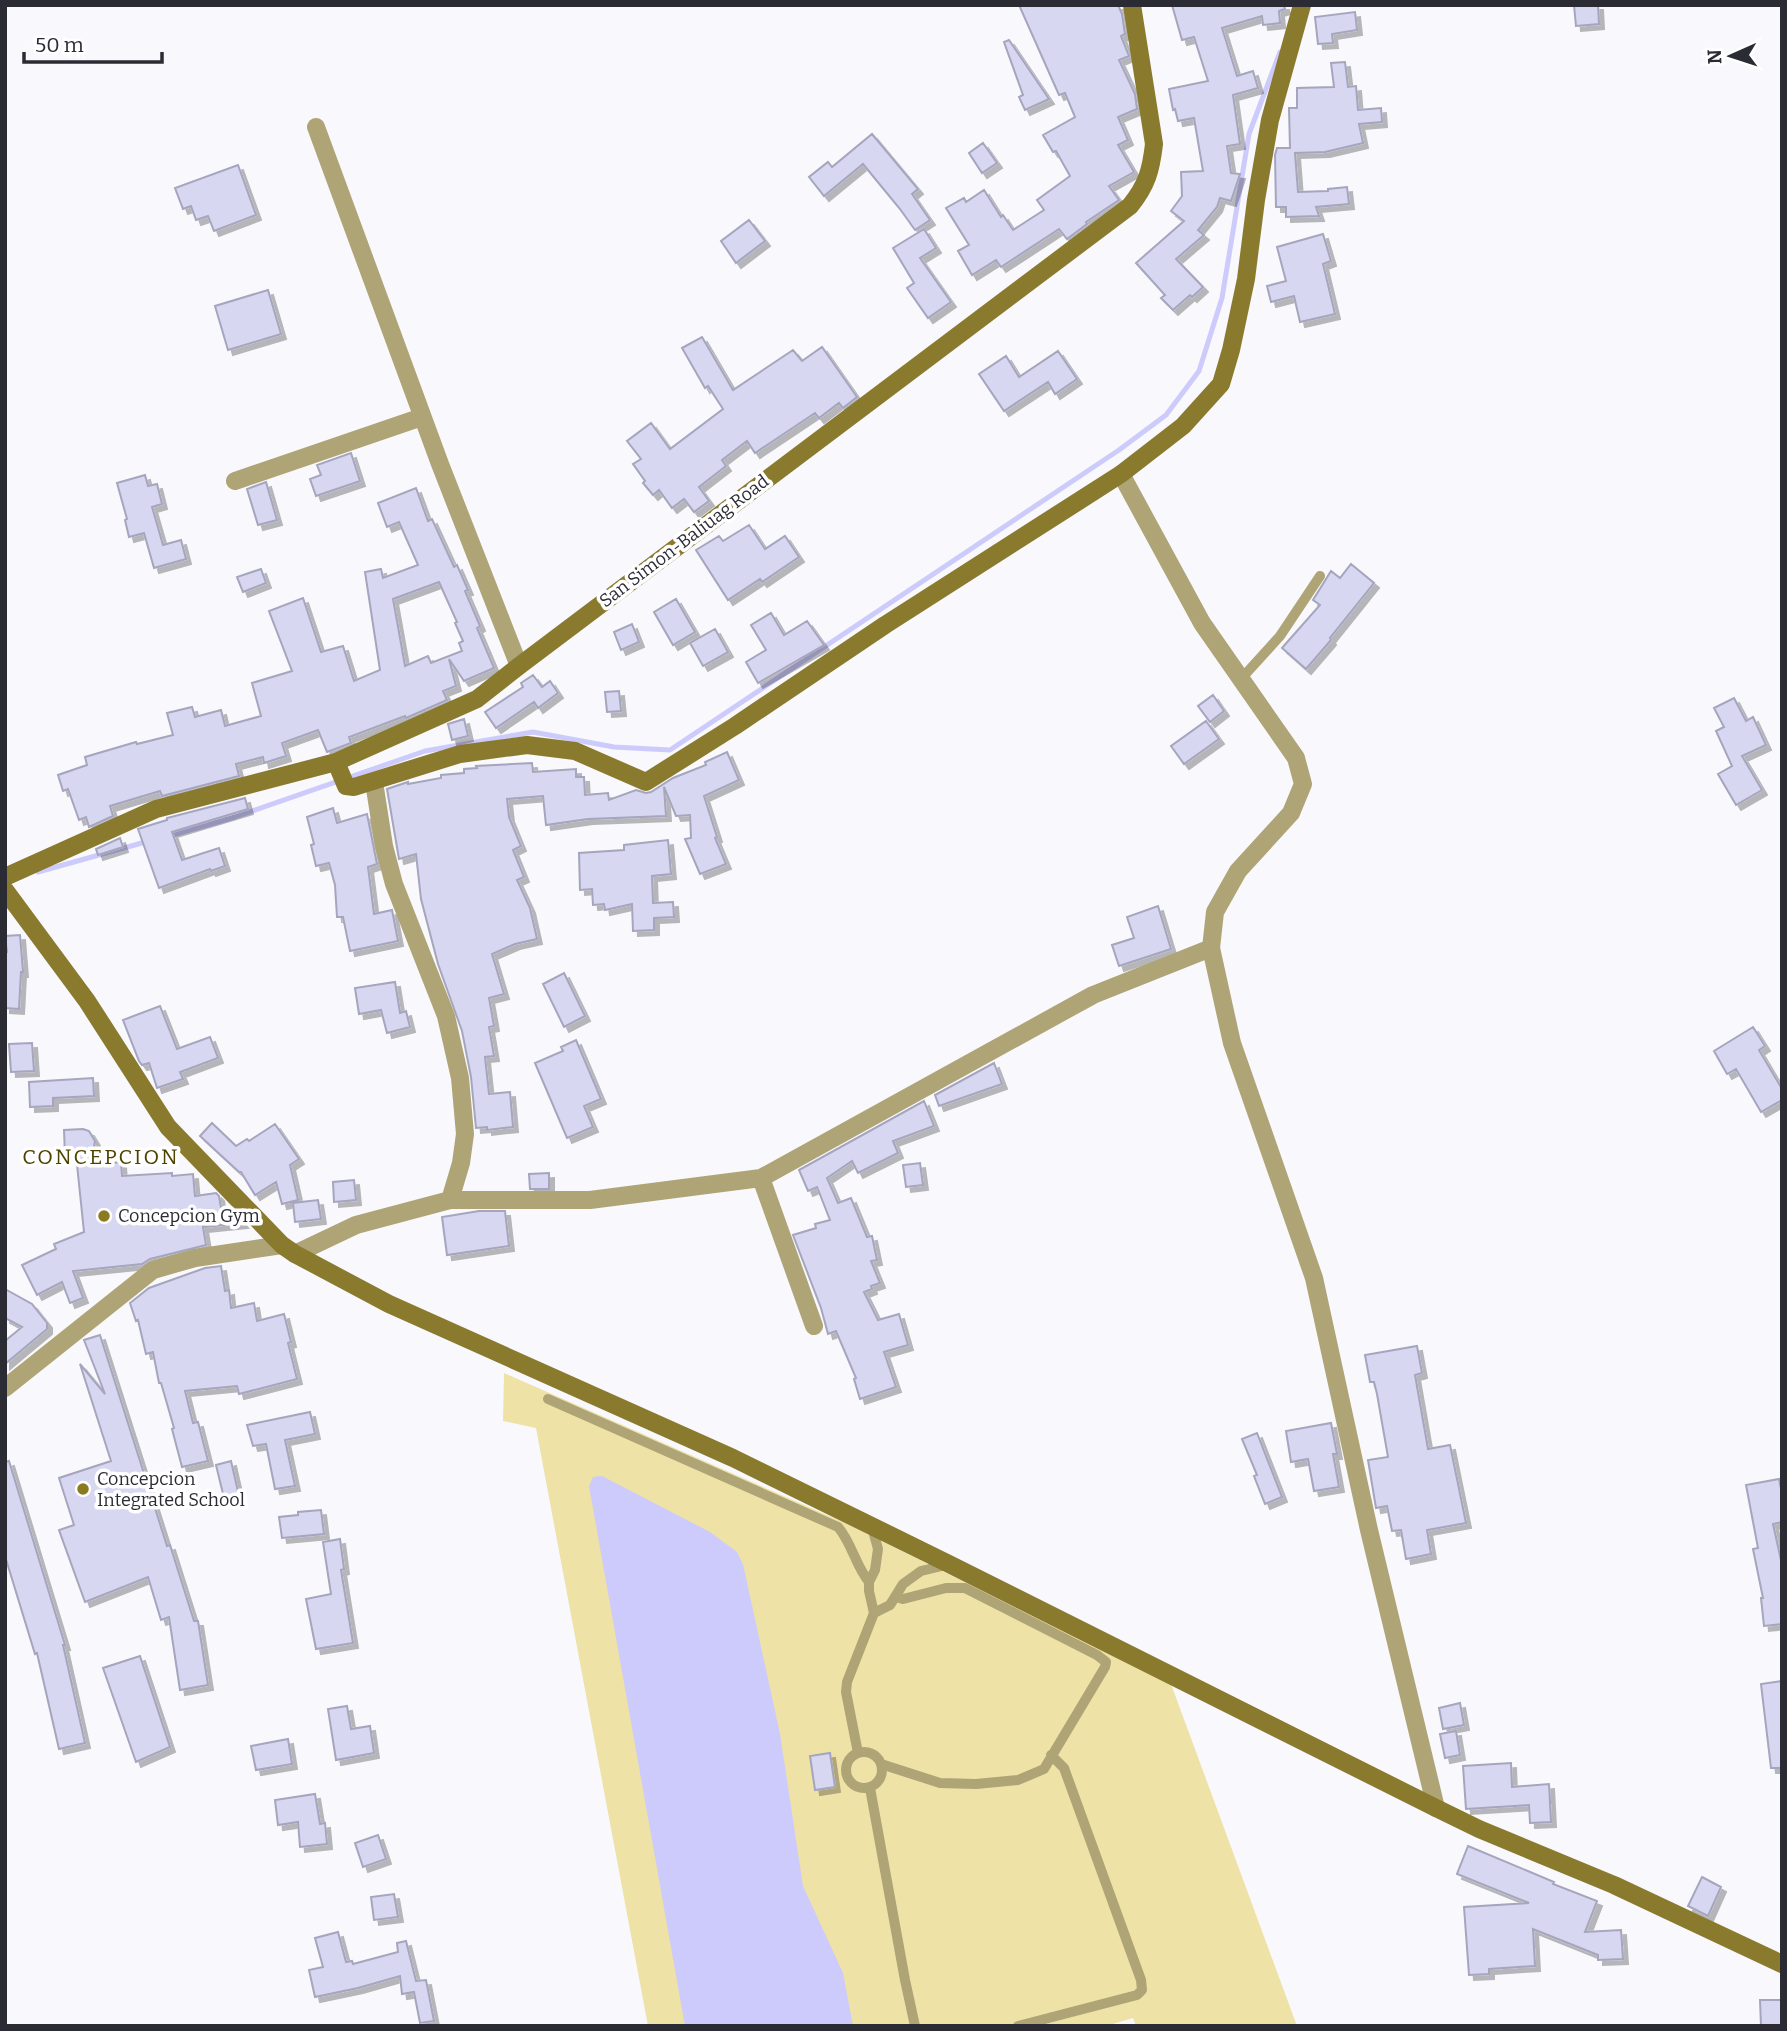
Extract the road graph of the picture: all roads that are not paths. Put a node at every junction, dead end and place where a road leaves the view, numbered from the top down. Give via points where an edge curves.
1 (1132, 5) edge
2 (1303, 5) edge
3 (316, 127) dead end
4 (422, 417) junction
5 (1121, 474) junction
6 (235, 481) dead end
7 (1320, 576) dead end
8 (519, 666) junction
9 (1241, 679) junction
10 (336, 762) junction
11 (374, 782) junction
12 (5, 877) edge
13 (5, 890) edge
14 (1212, 948) junction
15 (761, 1178) junction
16 (450, 1200) junction
17 (288, 1250) junction
18 (814, 1326) dead end
19 (5, 1388) edge
20 (548, 1399) dead end
21 (872, 1527) junction
22 (949, 1564) junction
23 (869, 1582) junction
24 (896, 1597) junction
25 (874, 1613) junction
26 (858, 1753) junction
27 (1051, 1755) junction
28 (881, 1765) junction
29 (870, 1787) junction
30 (1436, 1808) junction
31 (1782, 1964) edge
32 (915, 2026) edge
33 (1018, 2026) edge

1 - 8 main road, San Simon-Baliuag Road via 1154,144 1143,190 1130,206
2 - 5 main road via 1270,120 1246,279 1221,384 1183,426
3 - 4 street
4 - 6 street
4 - 8 street
5 - 9 street via 1202,623
5 - 11 main road via 646,782 575,751 527,745 460,754
7 - 9 lane via 1280,636
8 - 10 main road, San Simon-Baliuag Road via 477,699
9 - 14 street via 1296,758 1303,784 1291,813 1238,871 1214,912
10 - 11 main road via 346,786
10 - 12 main road, San Simon-Baliuag Road via 156,809
11 - 16 street via 394,884 446,1016 460,1078 465,1134
13 - 17 main road via 168,1126
14 - 15 street via 1093,995
14 - 30 street via 1233,1043 1314,1278 1368,1530
15 - 16 street via 590,1200
15 - 18 street
16 - 17 street via 356,1225
17 - 19 street via 195,1258 153,1270
17 - 21 main road via 389,1304 733,1458
20 - 23 lane via 838,1527
21 - 22 main road
21 - 23 lane via 878,1549
22 - 24 lane via 921,1571 903,1584
22 - 30 main road
23 - 25 lane
24 - 25 lane
24 - 27 lane via 965,1588 1106,1662
25 - 26 lane via 847,1682
26 - 28 lane via 876,1756
26 - 29 lane via 846,1766 847,1776 860,1788
27 - 28 lane via 1044,1769 1018,1780 976,1784 940,1783
27 - 33 lane via 1064,1768 1142,1990
28 - 29 lane via 878,1782
29 - 32 lane
30 - 31 main road

